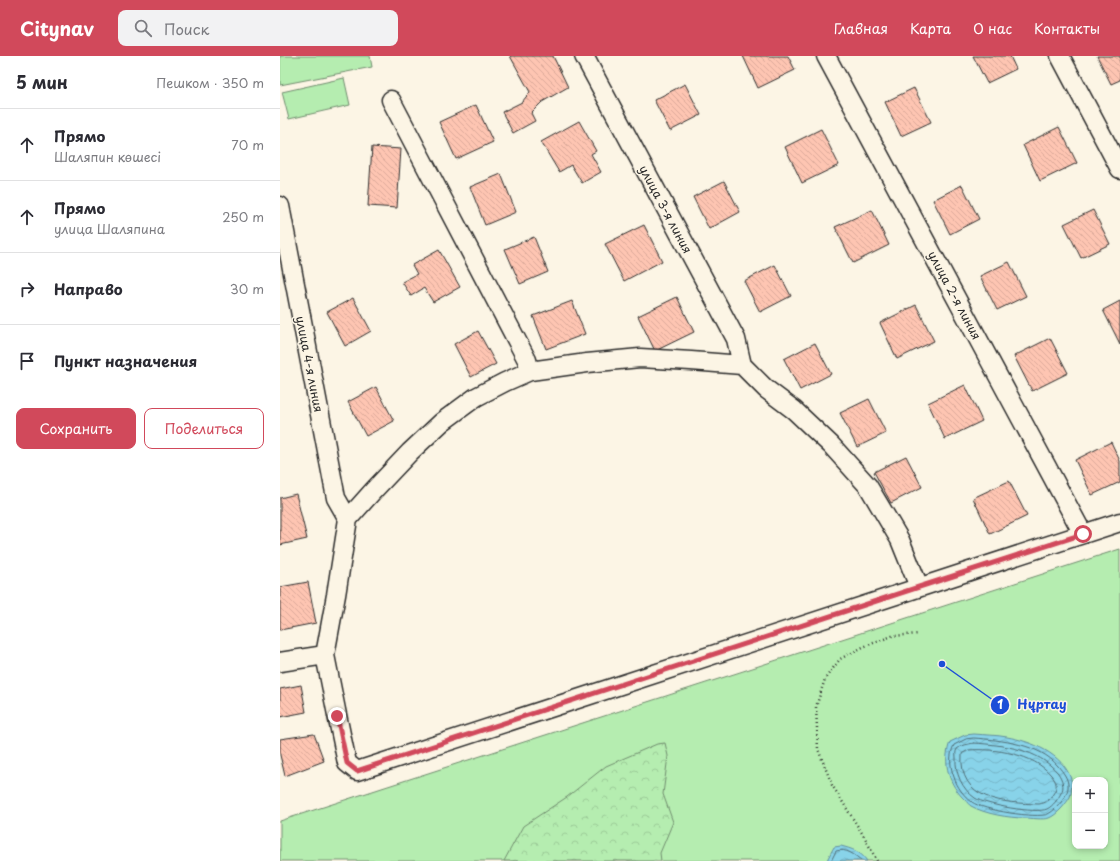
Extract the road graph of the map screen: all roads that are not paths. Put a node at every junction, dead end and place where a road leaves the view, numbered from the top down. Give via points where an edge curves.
1 (584, 56) edge
2 (826, 56) edge
3 (1060, 56) edge
4 (391, 100) dead end
5 (1120, 169) edge
6 (280, 206) edge
7 (742, 365) junction
8 (530, 371) junction
9 (348, 520) junction
10 (1120, 522) edge
11 (1083, 534) junction
12 (919, 587) junction
13 (325, 655) junction
14 (280, 662) edge

1 - 7 street, улица 3-я линия via 736,338
2 - 11 street, улица 2-я линия
3 - 5 street
4 - 8 street via 527,360
6 - 9 street, улица 4-я линия via 336,498
7 - 8 street via 640,358
7 - 12 street via 831,445 868,486 900,540
8 - 9 street via 476,397 442,422 410,452
9 - 13 street
10 - 11 street
11 - 12 street
12 - 13 street via 357,771 347,763
13 - 14 street

